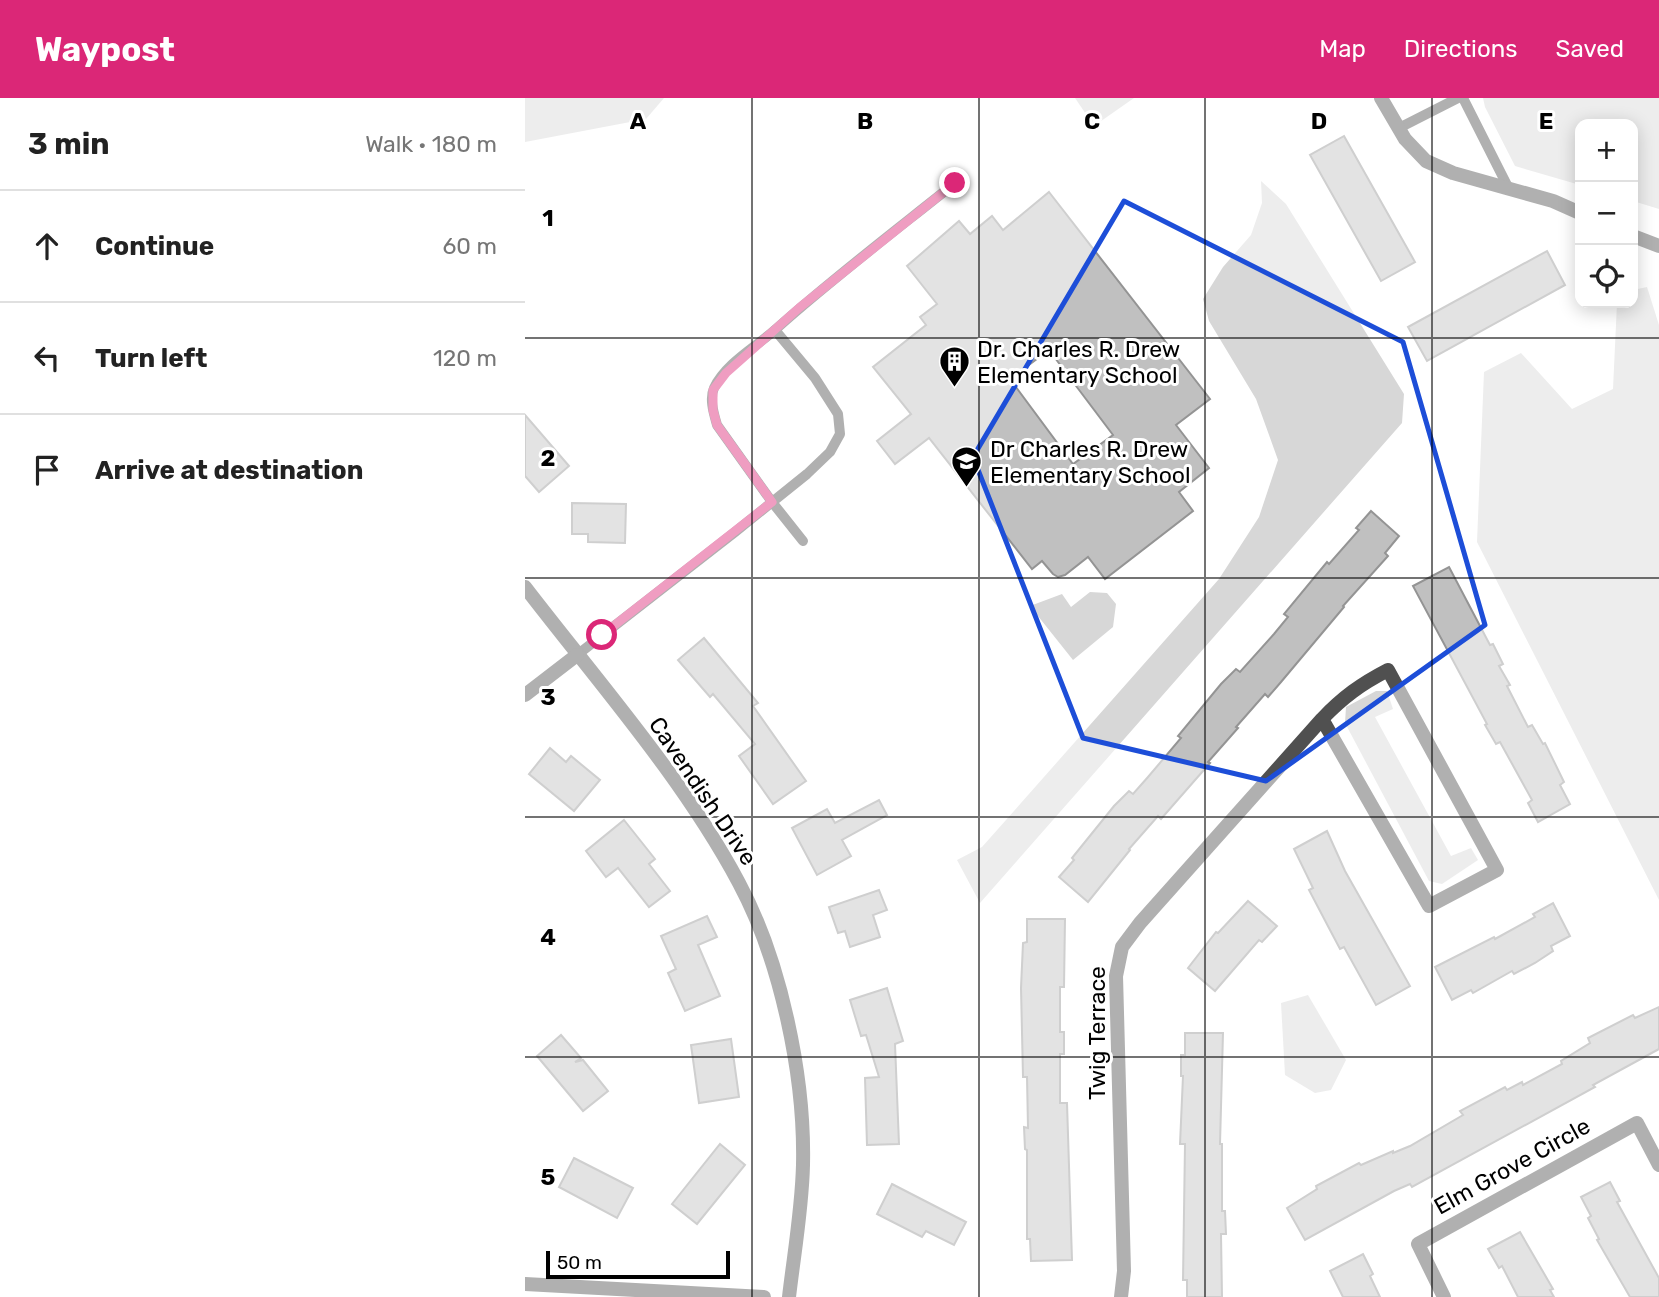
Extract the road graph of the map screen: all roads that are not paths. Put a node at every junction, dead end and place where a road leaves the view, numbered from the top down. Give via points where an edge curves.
1 (1381, 98) edge
2 (1460, 98) edge
3 (1399, 128) junction
4 (955, 183) dead end
5 (1509, 189) junction
6 (1575, 212) edge
7 (1638, 238) edge
8 (1659, 246) edge
9 (775, 330) junction
10 (772, 502) junction
11 (803, 541) dead end
12 (525, 587) edge
13 (577, 654) junction
14 (525, 695) edge
15 (1322, 719) junction
16 (1659, 1165) edge
17 (525, 1284) edge
18 (764, 1297) edge
19 (789, 1297) edge
20 (1121, 1297) edge
21 (1444, 1297) edge

1 - 3 street
2 - 3 lane
2 - 5 lane
3 - 5 street via 1426,161
4 - 9 lane
5 - 6 street
7 - 8 street
9 - 10 lane via 713,390 717,425
9 - 10 lane via 829,397 838,414 840,434 830,452
10 - 11 lane
10 - 13 lane
12 - 13 street, Cavendish Drive
13 - 14 street
13 - 19 street, Cavendish Drive via 704,824 740,886 767,948 787,1019 799,1099 803,1165
15 - 15 street, Twig Terrace via 1357,686 1388,670 1497,870 1429,906
15 - 20 street, Twig Terrace via 1122,947 1116,976
16 - 21 street, Elm Grove Circle via 1637,1123 1419,1244
17 - 18 street

